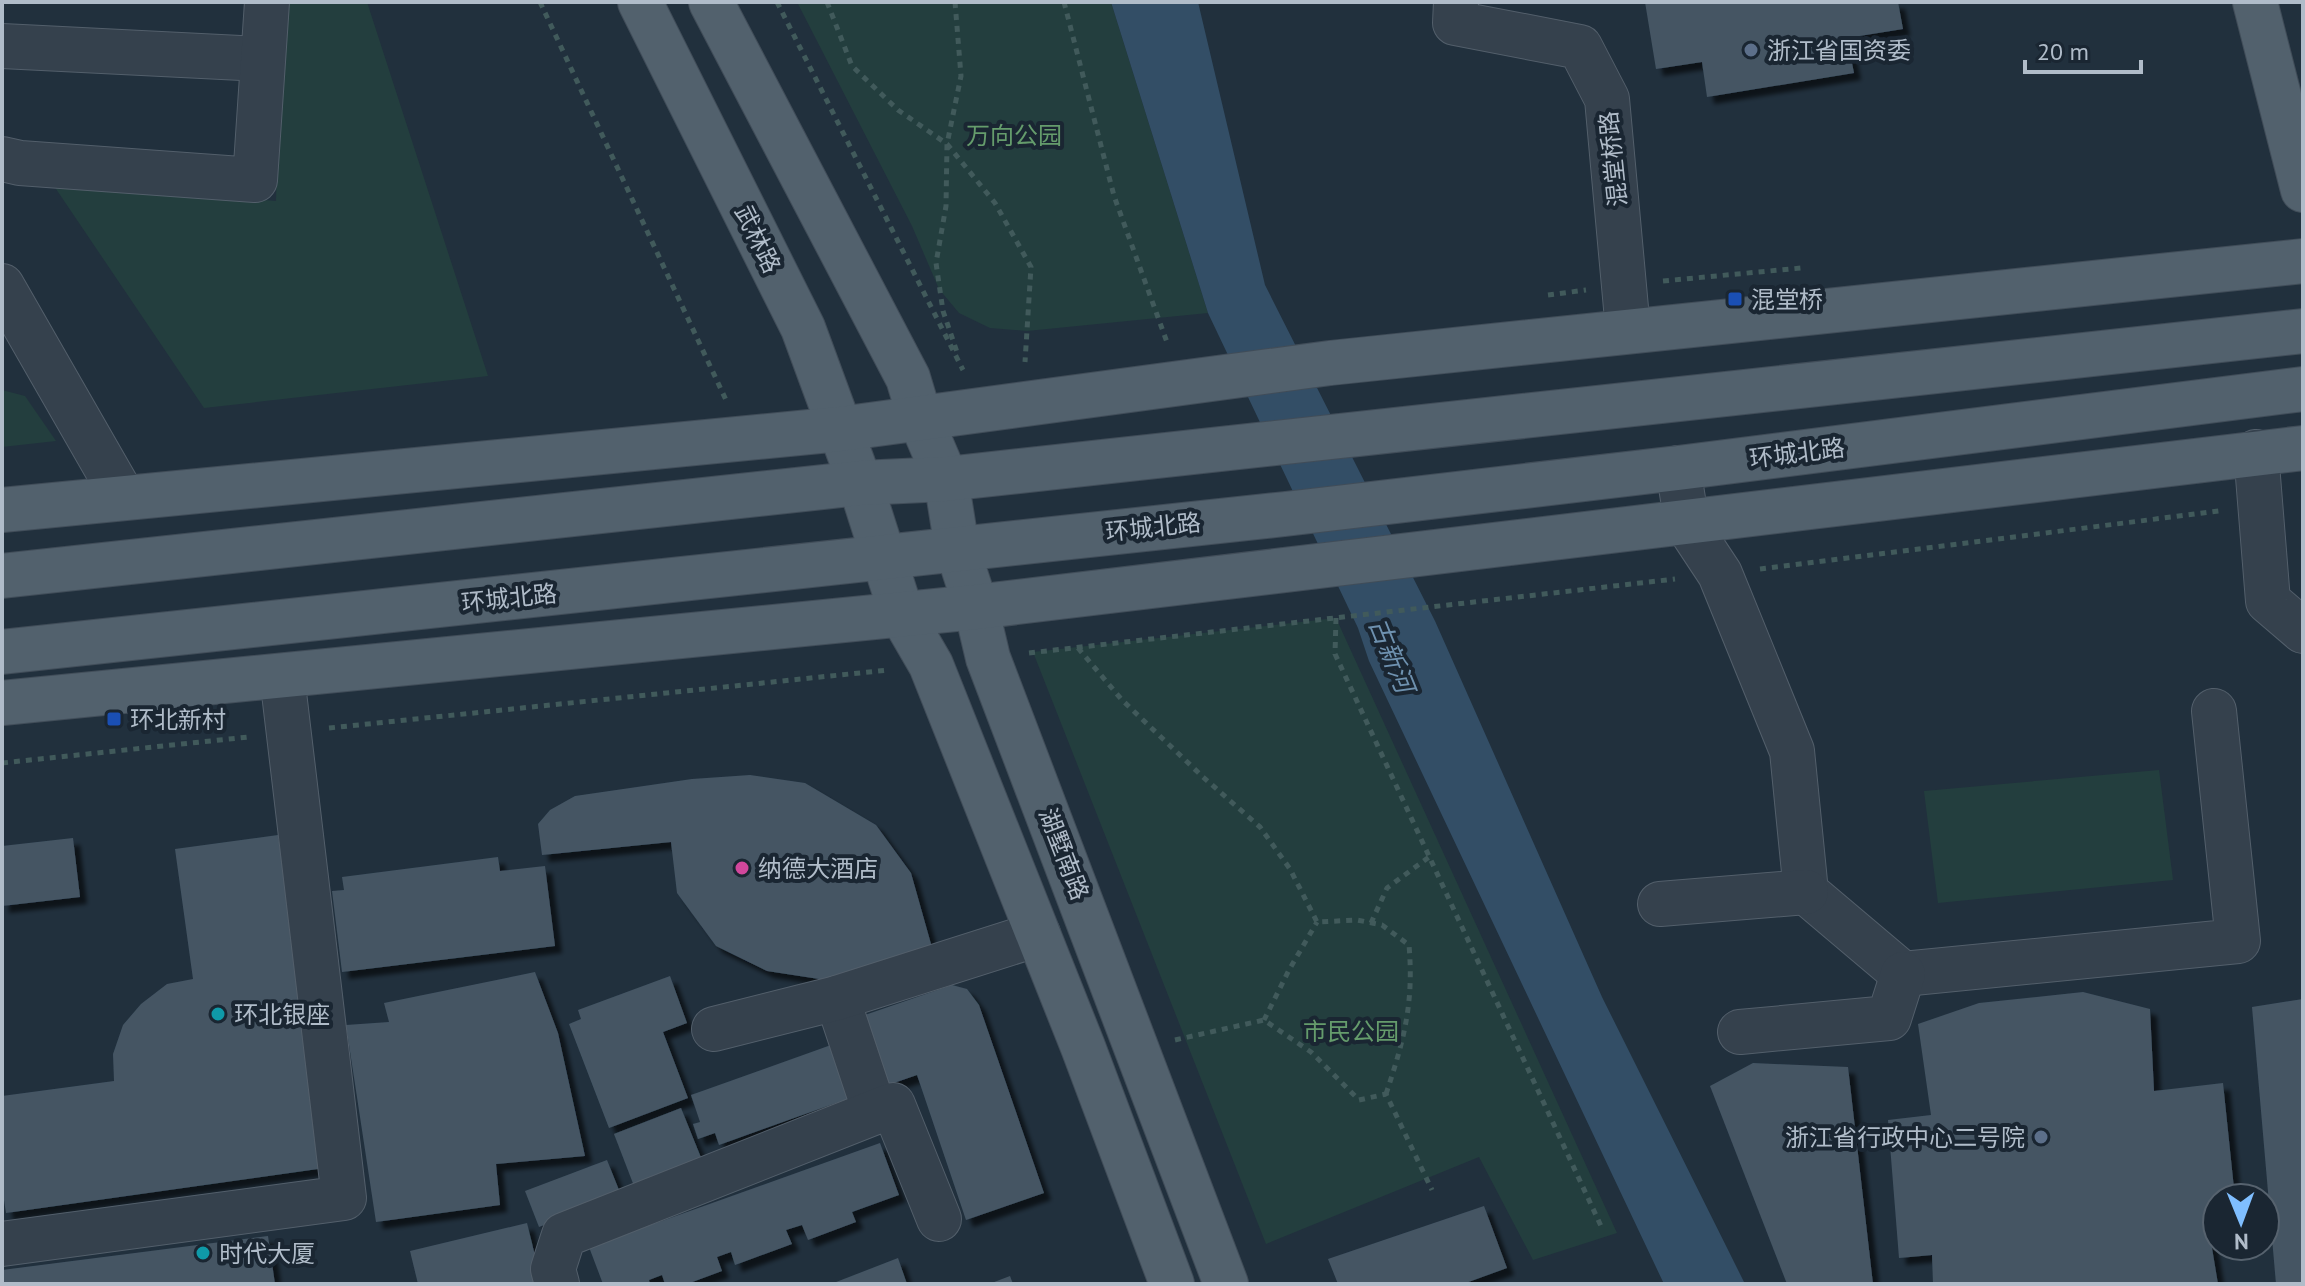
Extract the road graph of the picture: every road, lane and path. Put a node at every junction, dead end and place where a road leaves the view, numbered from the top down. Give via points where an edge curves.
1 (267, 2) edge
2 (540, 2) edge
3 (640, 2) edge
4 (711, 2) edge
5 (777, 2) edge
6 (827, 2) edge
7 (955, 2) edge
8 (1064, 2) edge
9 (1456, 2) edge
10 (2255, 2) edge
11 (2, 46) edge
12 (262, 59) junction
13 (947, 144) junction
14 (2, 159) edge
15 (2303, 190) edge
16 (2303, 261) edge
17 (2, 286) edge
18 (1628, 330) junction
19 (2303, 331) edge
20 (2, 339) edge
21 (1170, 350) dead end
22 (42, 356) junction
23 (1025, 367) dead end
24 (2303, 389) edge
25 (727, 403) dead end
26 (920, 418) junction
27 (840, 429) junction
28 (2303, 448) edge
29 (2256, 452) junction
30 (1678, 468) junction
31 (946, 479) junction
32 (860, 483) junction
33 (123, 497) junction
34 (2259, 506) junction
35 (2, 510) edge
36 (1687, 524) junction
37 (957, 548) junction
38 (883, 558) junction
39 (1720, 574) junction
40 (2, 576) edge
41 (976, 607) junction
42 (902, 615) junction
43 (1336, 618) junction
44 (2303, 631) edge
45 (1078, 648) junction
46 (2, 652) edge
47 (988, 658) junction
48 (931, 665) junction
49 (282, 676) junction
50 (2, 703) edge
51 (2214, 711) dead end
52 (289, 732) junction
53 (2, 763) edge
54 (1429, 857) junction
55 (1806, 892) junction
56 (1660, 904) dead end
57 (1317, 922) junction
58 (1371, 923) junction
59 (1038, 934) junction
60 (1903, 974) junction
61 (837, 998) junction
62 (1264, 1020) junction
63 (714, 1029) dead end
64 (1740, 1032) dead end
65 (1139, 1048) junction
66 (1386, 1094) junction
67 (875, 1112) junction
68 (1432, 1190) dead end
69 (939, 1219) dead end
70 (1601, 1226) dead end
71 (2, 1244) edge
72 (557, 1284) edge
73 (1172, 1284) edge
74 (1226, 1284) edge

1 - 12 street
2 - 25 path
3 - 27 main road, 武林路 via 803,328
4 - 26 main road via 908,378
5 - 13 path via 965,374 943,311 936,263 946,206
6 - 13 path via 852,66 898,110
7 - 13 path via 961,76
8 - 21 path via 1114,196
9 - 18 street, 混堂桥路 via 1455,23 1580,47 1607,99
10 - 15 main road
11 - 12 street
12 - 14 street via 255,180
13 - 23 path via 995,203 1031,267
16 - 18 main road
17 - 22 street
18 - 26 main road via 1330,363
19 - 31 main road
20 - 22 street
22 - 33 street
24 - 30 main road, 环城北路
26 - 27 main road
26 - 31 main road, 湖墅南路
27 - 32 main road, 武林路
27 - 33 main road
28 - 29 main road
29 - 34 street
29 - 36 main road
30 - 36 street
30 - 37 main road, 环城北路
31 - 32 main road
31 - 37 main road, 湖墅南路
32 - 38 main road
32 - 40 main road
33 - 35 main road
34 - 39 path
34 - 44 street via 2268,601
36 - 39 street
36 - 41 main road
37 - 38 main road, 环城北路
37 - 41 main road, 湖墅南路
38 - 42 main road
38 - 46 main road, 环城北路
39 - 43 path
39 - 55 street via 1792,751
41 - 42 main road
41 - 47 main road, 湖墅南路
42 - 48 main road
42 - 49 main road
43 - 45 path
43 - 54 path via 1335,654
45 - 47 path
45 - 57 path via 1122,700 1260,827 1290,869
47 - 65 main road, 湖墅南路
48 - 52 path
48 - 59 main road
49 - 50 main road
49 - 52 street
51 - 60 street via 2238,941
52 - 53 path
52 - 71 street via 344,1198
54 - 58 path via 1387,888
54 - 70 path
55 - 56 street
55 - 60 street
57 - 58 path
57 - 62 path
58 - 66 path via 1409,945 1412,980 1405,1035
59 - 61 street
59 - 73 main road
60 - 64 street via 1889,1018
61 - 63 street
61 - 67 street
62 - 65 path
62 - 66 path via 1311,1052 1359,1100
65 - 74 main road, 湖墅南路
66 - 68 path
67 - 69 street via 893,1105
67 - 72 street via 564,1235 553,1269

